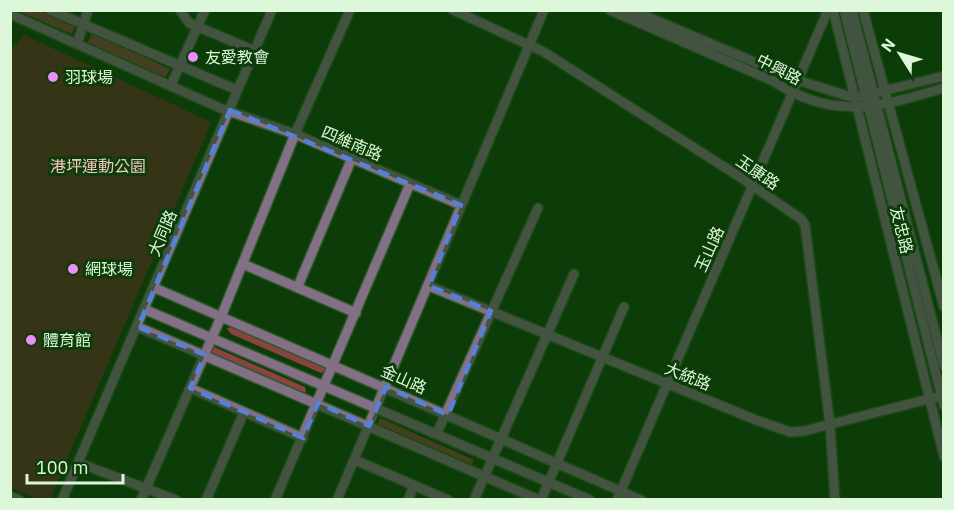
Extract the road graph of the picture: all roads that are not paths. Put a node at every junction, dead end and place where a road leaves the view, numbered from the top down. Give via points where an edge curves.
1 (50, 10) edge
2 (88, 10) edge
3 (180, 10) edge
4 (205, 10) edge
5 (272, 10) edge
6 (350, 10) edge
7 (453, 10) edge
8 (544, 10) edge
9 (610, 10) edge
10 (632, 10) edge
11 (828, 10) edge
12 (833, 10) edge
13 (844, 10) edge
14 (852, 10) edge
15 (863, 10) edge
16 (10, 14) edge
17 (81, 25) junction
18 (198, 27) junction
19 (77, 44) junction
20 (530, 44) junction
21 (255, 51) junction
22 (179, 65) junction
23 (944, 76) edge
24 (797, 80) junction
25 (171, 85) junction
26 (944, 88) edge
27 (237, 90) junction
28 (885, 92) junction
29 (791, 93) junction
30 (869, 95) junction
31 (854, 98) junction
32 (890, 104) junction
33 (872, 107) junction
34 (856, 108) junction
35 (230, 110) junction
36 (295, 134) junction
37 (352, 158) junction
38 (410, 184) junction
39 (753, 185) junction
40 (461, 205) junction
41 (538, 208) dead end
42 (243, 264) junction
43 (574, 274) dead end
44 (298, 286) junction
45 (429, 286) junction
46 (155, 288) junction
47 (624, 307) dead end
48 (944, 307) edge
49 (146, 310) junction
50 (491, 311) junction
51 (356, 313) junction
52 (221, 317) junction
53 (138, 327) junction
54 (548, 334) junction
55 (212, 337) junction
56 (205, 355) junction
57 (602, 358) junction
58 (335, 364) junction
59 (944, 366) edge
60 (667, 384) junction
61 (325, 387) junction
62 (386, 387) junction
63 (190, 388) junction
64 (942, 395) edge
65 (929, 398) junction
66 (318, 403) junction
67 (944, 406) edge
68 (376, 409) junction
69 (244, 412) junction
70 (448, 414) junction
71 (830, 425) junction
72 (369, 426) junction
73 (437, 434) junction
74 (303, 438) junction
75 (502, 438) junction
76 (944, 457) edge
77 (493, 458) junction
78 (355, 460) junction
79 (80, 463) junction
80 (558, 463) junction
81 (485, 475) junction
82 (549, 482) junction
83 (414, 485) junction
84 (145, 486) junction
85 (619, 495) edge
86 (10, 496) edge
87 (19, 500) edge
88 (62, 500) edge
89 (141, 500) edge
90 (176, 500) edge
91 (206, 500) edge
92 (274, 500) edge
93 (337, 500) edge
94 (408, 500) edge
95 (448, 500) edge
96 (474, 500) edge
97 (540, 500) edge
98 (590, 500) edge
99 (641, 500) edge
100 (836, 500) edge

1 - 17 street
2 - 17 street
3 - 18 street via 189,23
4 - 18 street
5 - 21 street, 大同路
6 - 36 street
7 - 20 street, 玉康路
8 - 20 street
9 - 29 street, 中興路 via 773,81
10 - 24 street, 中興路
11 - 24 street, 玉山路
12 - 31 street, 友忠路
13 - 30 street, 友忠路
14 - 30 street, 友忠路
15 - 28 street, 友忠路
16 - 19 street, 四維南路
17 - 19 street
17 - 22 street
18 - 21 street
18 - 22 street
19 - 25 street, 四維南路
20 - 39 street, 玉康路
20 - 40 street
21 - 27 street, 大同路
22 - 25 street
22 - 27 street
23 - 28 street, 中興路
24 - 29 street, 玉山路
24 - 31 street, 中興路
25 - 35 street, 四維南路
26 - 32 street, 中興路
27 - 35 street, 大同路
28 - 30 street, 中興路
28 - 32 street, 友忠路
29 - 34 street, 中興路 via 832,107
29 - 39 street, 玉山路
30 - 31 street, 中興路
30 - 33 street, 友忠路
31 - 34 street, 友忠路
32 - 33 street, 中興路
32 - 48 street, 友忠路
33 - 34 street, 中興路
33 - 59 street, 友忠路
33 - 64 street, 友忠路
34 - 65 street, 友忠路
35 - 36 street, 四維南路
35 - 46 street, 大同路
36 - 37 street, 四維南路
36 - 42 street
37 - 38 street, 四維南路
37 - 44 street
38 - 40 street, 四維南路
38 - 51 street
39 - 60 street, 玉山路
39 - 71 street, 玉康路 via 805,225
40 - 45 street
41 - 50 street
42 - 44 street
42 - 52 street
43 - 54 street
44 - 51 street
45 - 50 street, 大統路
45 - 62 street
46 - 49 street, 大同路
46 - 52 street, 金山路
47 - 57 street
49 - 53 street, 大同路
49 - 55 street
50 - 54 street, 大統路
50 - 70 street
51 - 58 street
52 - 55 street
52 - 58 street, 金山路
53 - 56 street
53 - 79 street, 大同路
54 - 57 street, 大統路
54 - 75 street
55 - 56 street
55 - 61 street
56 - 63 street
56 - 66 street
57 - 60 street, 大統路
57 - 80 street
58 - 61 street
58 - 62 street, 金山路
60 - 71 street, 大統路 via 784,430 804,431
60 - 85 street, 玉山路
61 - 66 street
61 - 68 street
62 - 68 street
62 - 70 street, 金山路
63 - 69 street
63 - 84 street
64 - 65 street, 大統路
64 - 67 street, 友忠路
65 - 71 street, 大統路
65 - 76 street, 友忠路
66 - 72 street
66 - 74 street
68 - 72 street
68 - 73 street
69 - 74 street
69 - 91 street
70 - 73 street
70 - 75 street, 金山路
71 - 100 street, 玉康路
72 - 78 street
72 - 81 street
73 - 77 street
74 - 92 street
75 - 77 street
75 - 80 street, 金山路
77 - 81 street
77 - 82 street
78 - 83 street
78 - 93 street
79 - 84 street
79 - 88 street, 大同路
80 - 82 street
80 - 85 street, 金山路
81 - 96 street
81 - 97 street
82 - 97 street
82 - 98 street
83 - 94 street
83 - 95 street
84 - 89 street
84 - 90 street
85 - 99 street, 金山路
86 - 87 street

